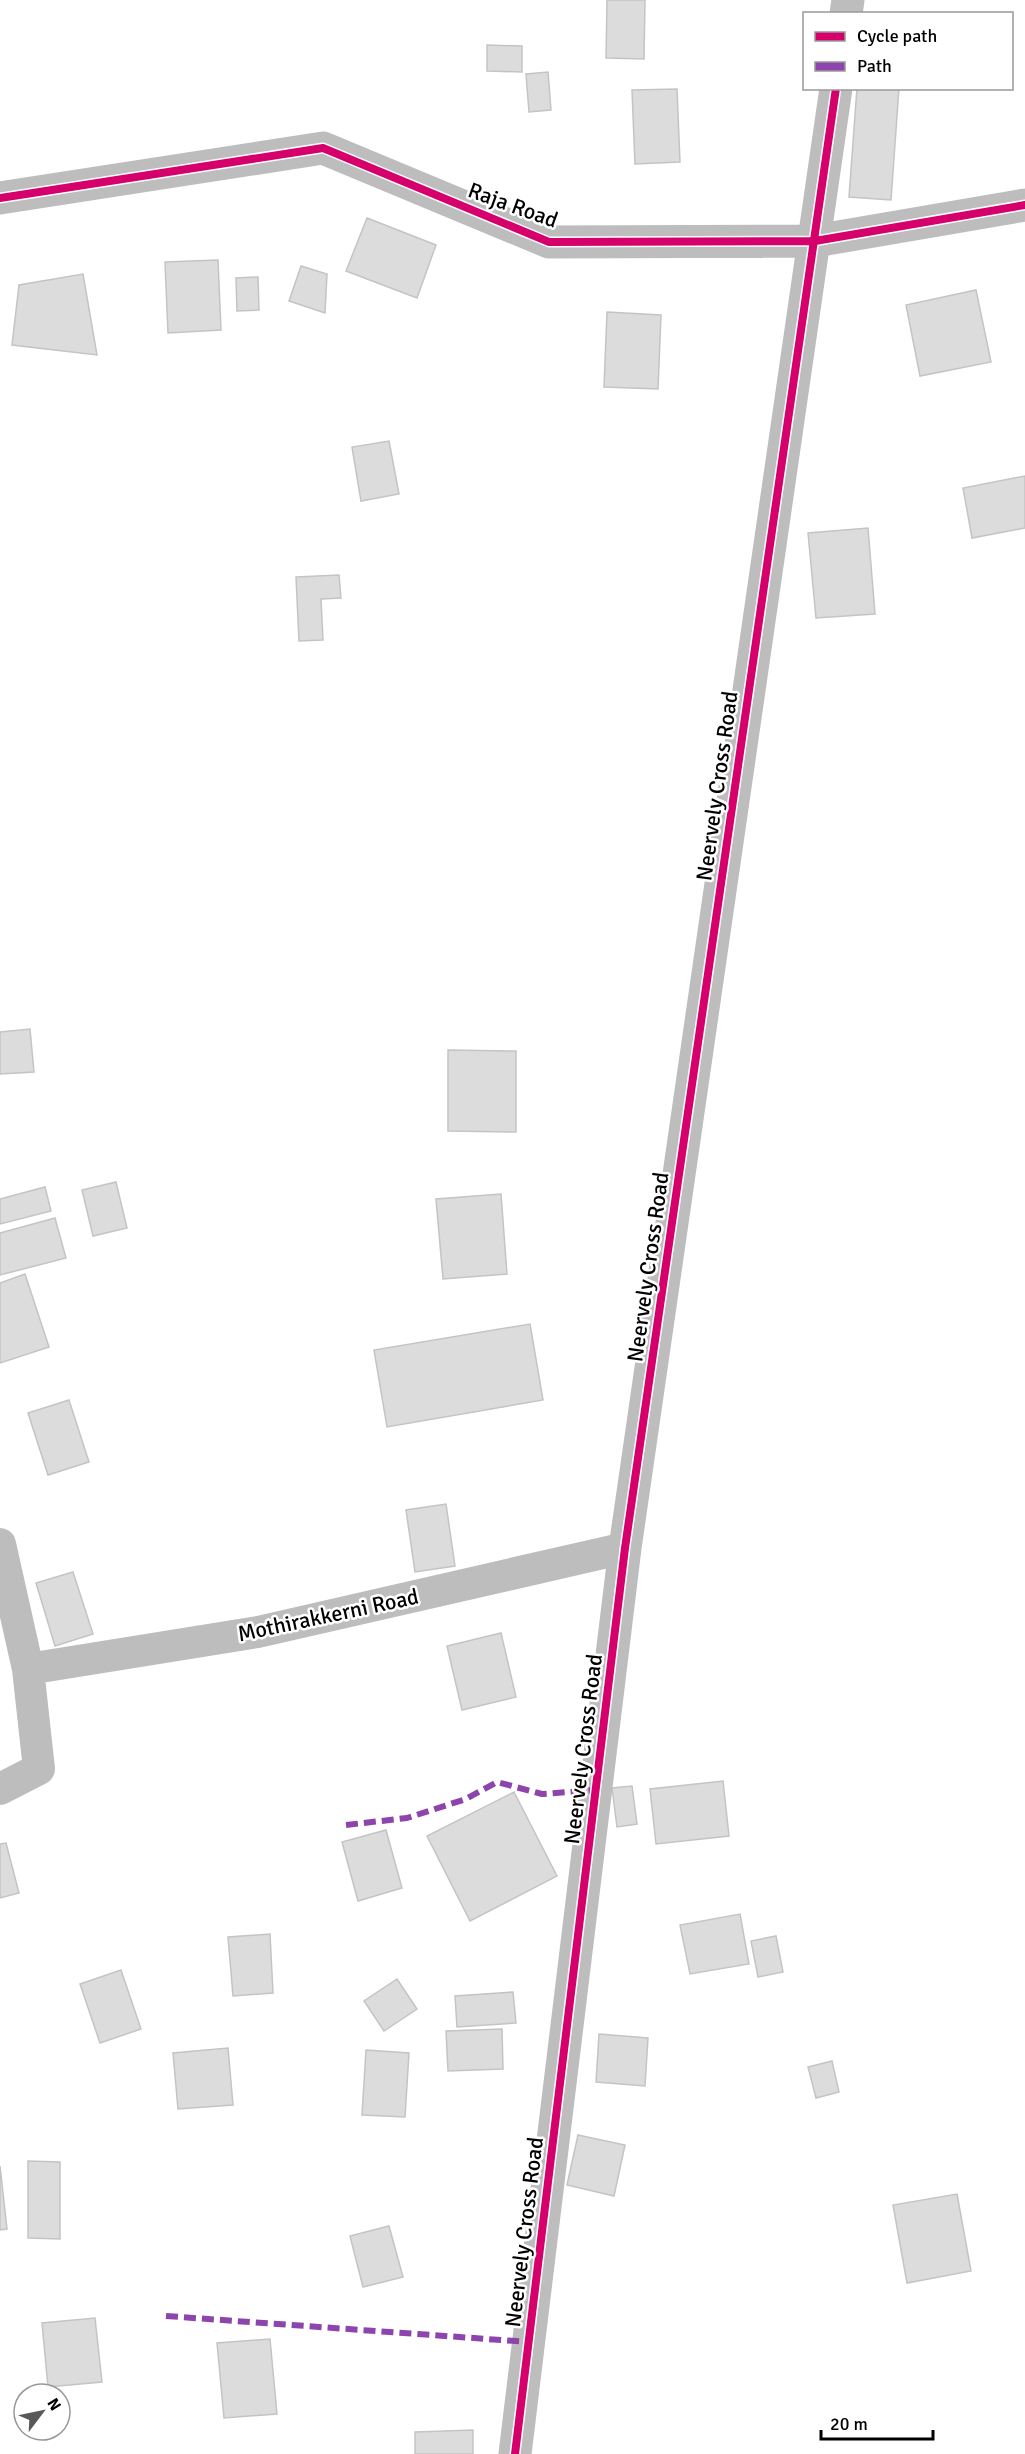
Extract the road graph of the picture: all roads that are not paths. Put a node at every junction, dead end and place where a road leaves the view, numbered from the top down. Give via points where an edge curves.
1 (836, 90) edge
2 (0, 198) edge
3 (1025, 205) edge
4 (815, 240) junction
5 (0, 1544) edge
6 (625, 1548) junction
7 (28, 1669) junction
8 (0, 1789) edge
9 (515, 2454) edge

1 - 4 street, Neervely Cross Road
2 - 4 street, Raja Road via 323,148 549,242
3 - 4 street, Raja Road
4 - 6 street, Neervely Cross Road
5 - 7 street
6 - 7 street, Mothirakkerni Road via 258,1632
6 - 9 street, Neervely Cross Road
7 - 8 street via 39,1769

